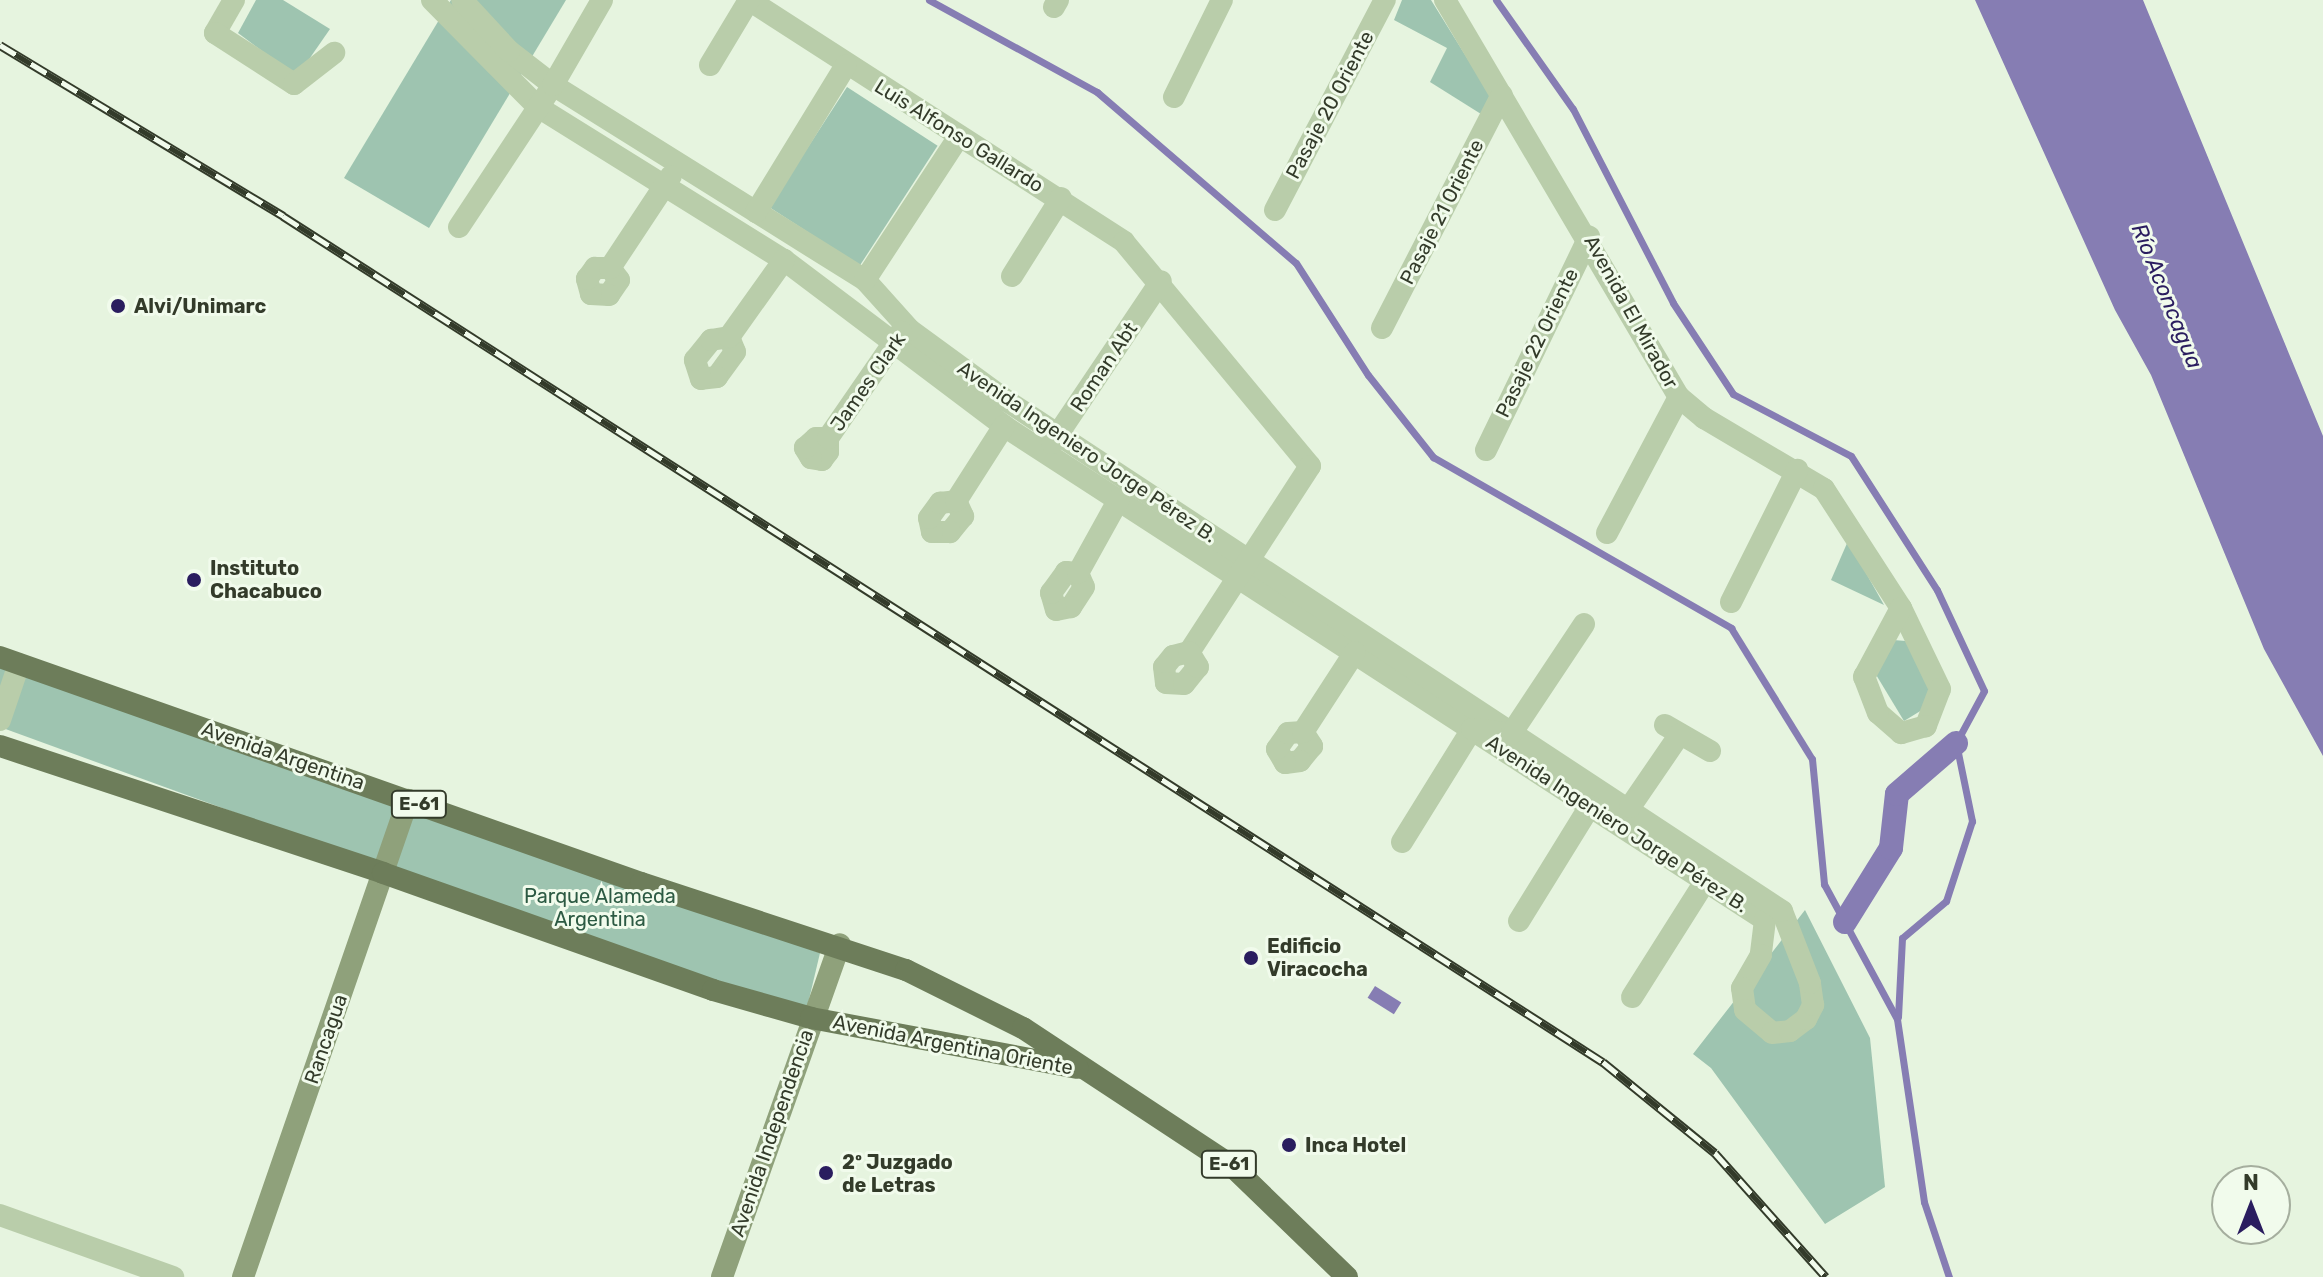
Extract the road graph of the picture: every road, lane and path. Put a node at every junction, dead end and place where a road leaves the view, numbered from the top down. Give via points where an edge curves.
1 (234, 0) edge
2 (432, 0) edge
3 (462, 0) edge
4 (602, 0) edge
5 (749, 0) edge
6 (1222, 0) edge
7 (1385, 0) edge
8 (1445, 0) edge
9 (334, 53) dead end
10 (710, 65) dead end
11 (846, 65) junction
12 (553, 85) junction
13 (1502, 95) junction
14 (1174, 97) dead end
15 (538, 107) junction
16 (958, 138) junction
17 (678, 163) junction
18 (665, 186) junction
19 (1061, 198) junction
20 (1275, 210) dead end
21 (756, 212) junction
22 (459, 227) dead end
23 (1589, 237) junction
24 (784, 260) junction
25 (610, 268) dead end
26 (1012, 276) dead end
27 (865, 280) junction
28 (1161, 281) junction
29 (1382, 328) dead end
30 (900, 334) junction
31 (729, 337) dead end
32 (1679, 397) junction
33 (1004, 426) junction
34 (828, 438) dead end
35 (1053, 442) junction
36 (1486, 450) dead end
37 (1797, 470) junction
38 (1119, 499) junction
39 (956, 501) dead end
40 (1607, 533) dead end
41 (1244, 569) junction
42 (1078, 573) dead end
43 (1731, 602) dead end
44 (1901, 608) junction
45 (1584, 624) dead end
46 (1189, 652) dead end
47 (1355, 652) junction
48 (10, 661) edge
49 (0, 720) edge
50 (1472, 729) junction
51 (1303, 732) dead end
52 (1511, 734) junction
53 (0, 746) edge
54 (1710, 751) dead end
55 (408, 800) junction
56 (1590, 806) junction
57 (1630, 807) junction
58 (1402, 842) dead end
59 (1711, 872) junction
60 (383, 873) junction
61 (1519, 921) dead end
62 (840, 944) junction
63 (1632, 997) dead end
64 (811, 1018) junction
65 (1095, 1072) junction
66 (0, 1215) edge
67 (173, 1277) edge
68 (243, 1277) edge
69 (722, 1277) edge
70 (1347, 1277) edge

1 - 9 street via 215,33 294,84
2 - 15 street, Avenida Ingeniero Jorge Pérez B.
3 - 12 street, Avenida Ingeniero Jorge Pérez B. via 509,51
4 - 12 street
5 - 10 street
5 - 11 street, Luis Alfonso Gallardo
6 - 14 street
7 - 20 street, Pasaje 20 Oriente
8 - 13 street, Avenida El Mirador
11 - 16 street, Luis Alfonso Gallardo
11 - 21 street
12 - 15 street
12 - 17 street, Avenida Ingeniero Jorge Pérez B.
13 - 23 street, Avenida El Mirador
13 - 29 street, Pasaje 21 Oriente
15 - 18 street, Avenida Ingeniero Jorge Pérez B.
15 - 22 street
16 - 19 street, Luis Alfonso Gallardo
16 - 27 street
17 - 18 street
17 - 21 street, Avenida Ingeniero Jorge Pérez B.
18 - 24 street, Avenida Ingeniero Jorge Pérez B.
18 - 25 street
19 - 26 street
19 - 28 street, Luis Alfonso Gallardo via 1124,242
21 - 27 street, Avenida Ingeniero Jorge Pérez B.
23 - 32 street, Avenida El Mirador
23 - 36 street, Pasaje 22 Oriente
24 - 30 street, Avenida Ingeniero Jorge Pérez B.
24 - 31 street
27 - 30 street, Avenida Ingeniero Jorge Pérez B.
28 - 35 street, Roman Abt
28 - 41 street, Luis Alfonso Gallardo via 1310,466
30 - 33 street, Avenida Ingeniero Jorge Pérez B.
30 - 34 street, James Clark
30 - 35 street, Avenida Ingeniero Jorge Pérez B.
32 - 37 street, Avenida El Mirador via 1704,418
32 - 40 street
33 - 35 street, Avenida Ingeniero Jorge Pérez B.
33 - 39 street
35 - 38 street, Avenida Ingeniero Jorge Pérez B.
35 - 41 street, Avenida Ingeniero Jorge Pérez B.
37 - 43 street
37 - 44 street, Avenida El Mirador via 1824,489
38 - 41 street, Avenida Ingeniero Jorge Pérez B.
38 - 42 street
41 - 46 street
41 - 47 street, Avenida Ingeniero Jorge Pérez B.
41 - 52 street, Avenida Ingeniero Jorge Pérez B.
44 - 44 street, Avenida El Mirador via 1864,677 1878,713 1901,733 1926,726 1940,689
45 - 52 street
47 - 50 street, Avenida Ingeniero Jorge Pérez B.
47 - 51 street
48 - 49 street
48 - 55 main road, Avenida Argentina / E-61
50 - 52 street
50 - 56 street, Avenida Ingeniero Jorge Pérez B.
50 - 58 street
52 - 57 street, Avenida Ingeniero Jorge Pérez B.
53 - 60 main road, E-61
54 - 57 street via 1673,729
55 - 60 main road, Rancagua
55 - 62 main road, Avenida Argentina / E-61 via 641,883
56 - 59 street, Avenida Ingeniero Jorge Pérez B.
56 - 61 street
57 - 59 street, Avenida Ingeniero Jorge Pérez B.
59 - 59 street, Avenida Ingeniero Jorge Pérez B. via 1765,920 1761,955 1742,988 1745,1010 1772,1033 1790,1031 1813,1005 1782,911
59 - 63 street
60 - 64 main road, E-61 via 713,990
60 - 68 main road, Rancagua
62 - 64 main road, Avenida Independencia
62 - 65 main road, Avenida Argentina Oriente / E-61 via 1023,1028
64 - 65 main road, Avenida Argentina Oriente / E-61
64 - 69 main road, Avenida Independencia
65 - 70 main road, Avenida Argentina Oriente / E-61 via 1232,1166
66 - 67 street

